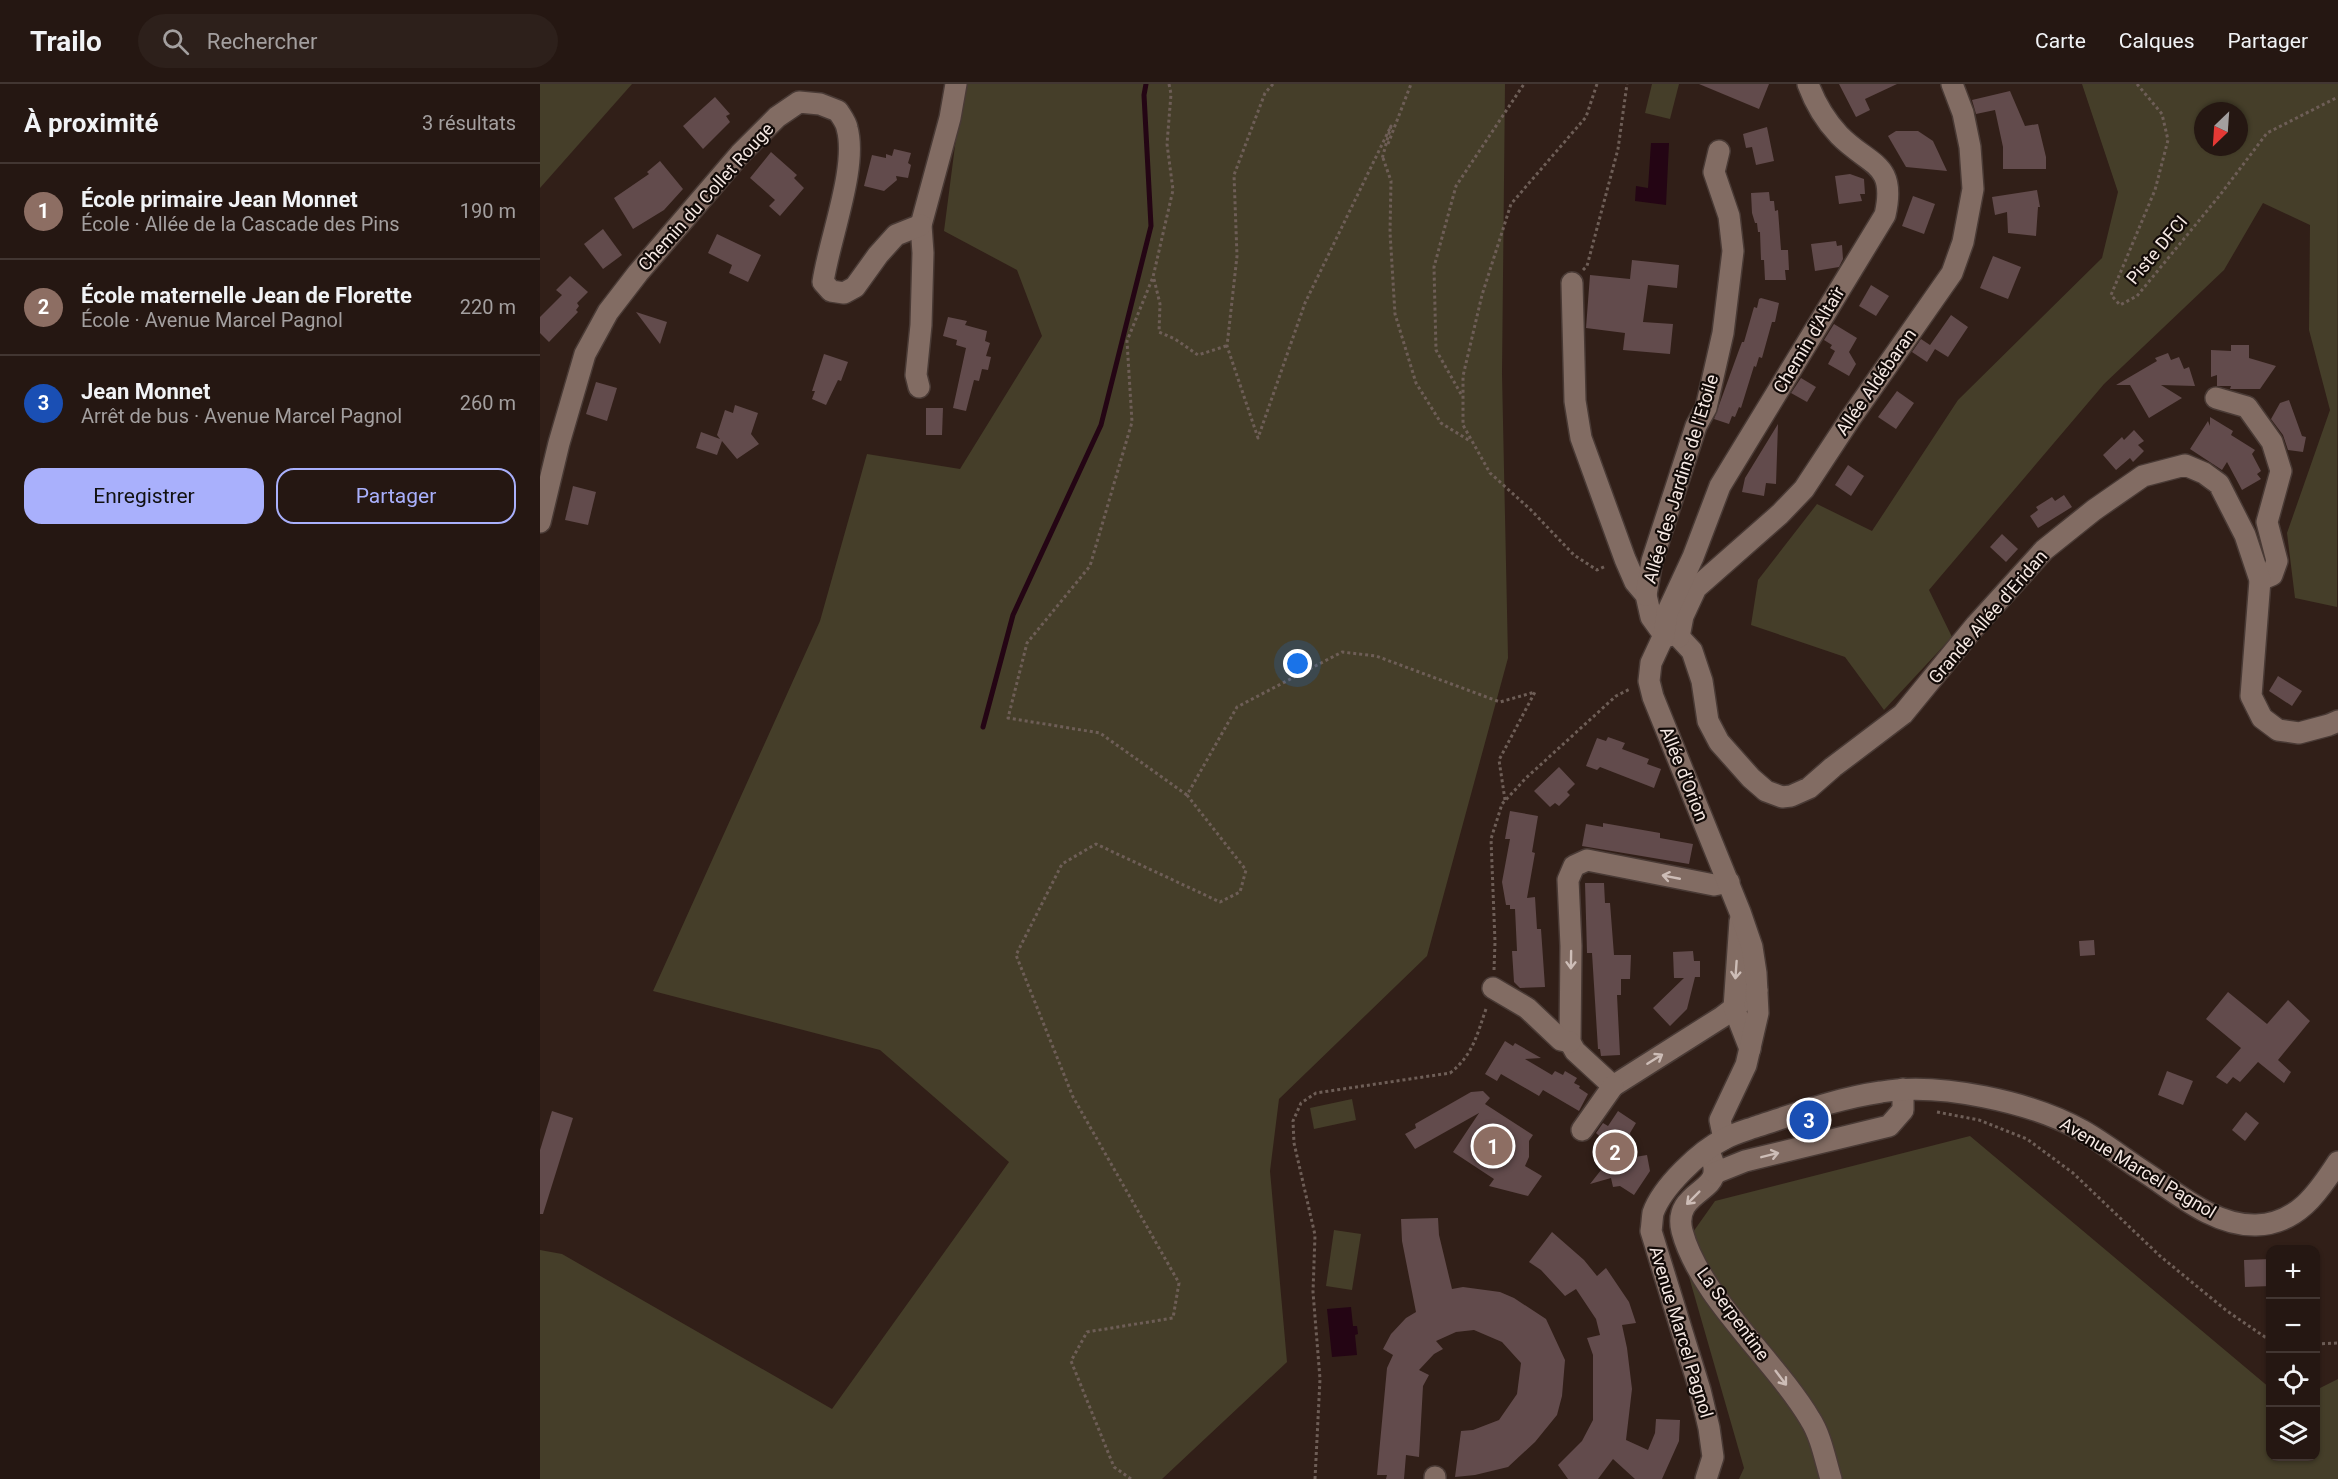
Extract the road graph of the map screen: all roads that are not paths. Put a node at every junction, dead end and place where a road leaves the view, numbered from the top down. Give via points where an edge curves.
1 (956, 84) edge
2 (1808, 84) edge
3 (1952, 84) edge
4 (1719, 151) dead end
5 (921, 225) junction
6 (1572, 283) road end
7 (919, 387) dead end
8 (2216, 398) dead end
9 (540, 522) edge
10 (1693, 557) junction
11 (1711, 574) junction
12 (2260, 580) junction
13 (1646, 595) junction
14 (1672, 636) junction
15 (2338, 721) edge
16 (1729, 882) junction
17 (1740, 912) junction
18 (1493, 988) road end
19 (1757, 990) junction
20 (1734, 1008) junction
21 (1570, 1042) junction
22 (1750, 1049) junction
23 (1613, 1086) junction
24 (1903, 1089) junction
25 (1582, 1131) dead end
26 (1716, 1144) junction
27 (2338, 1162) edge
28 (1715, 1173) junction
29 (1706, 1479) edge
30 (1831, 1479) edge

1 - 5 street via 951,118
2 - 10 street, Chemin d'Altaïr via 1816,104 1839,135 1877,164 1888,181 1885,215 1720,486
3 - 11 street, Allée Aldébaran via 1970,147 1972,189 1963,242 1952,273 1804,489
4 - 13 street, Allée des Jardins de l'Etoile via 1714,172 1729,216 1733,250 1723,333 1706,408 1690,443 1652,561
5 - 7 street via 921,325 916,375
5 - 9 street, Chemin du Collet Rouge via 896,235 855,287 844,293 831,291 823,282 847,178 847,128 838,111 820,104 799,102 777,117 732,163 608,312 585,354
6 - 13 street via 1575,401 1581,438 1625,559
8 - 12 street via 2247,407 2272,442 2281,471 2268,522 2277,561 2272,575
10 - 11 street via 1699,570
10 - 14 street, Chemin d'Altaïr via 1667,613
11 - 14 street, Allée Aldébaran via 1696,588
12 - 14 street, Grande Allée d'Eridan via 2245,534 2219,484 2185,465 2143,476 2044,550 1976,625 1904,714 1809,788 1782,797 1766,791 1751,778 1719,742 1708,721 1702,681 1692,651
12 - 15 street, Grande Allée d'Eridan via 2251,696 2262,718 2278,730 2299,733
13 - 14 street, Grande Allée d'Eridan via 1651,617
14 - 16 street, Allée d'Orion via 1651,663 1649,681
16 - 17 street, Allée d'Orion
16 -> 21 street via 1714,885 1587,860 1574,866 1568,880
17 - 19 street, Allée d'Orion via 1752,947
17 -> 20 street, Allée d'Orion
18 - 21 street via 1527,1008 1561,1040
19 - 20 street
19 - 22 street, Allée d'Orion via 1758,1014
20 - 22 street, Allée d'Orion
23 -> 20 street
21 - 23 street
22 - 26 street, Allée d'Orion via 1720,1120
23 - 25 street
24 - 26 street, Avenue Marcel Pagnol via 1835,1102
24 - 27 street, Avenue Marcel Pagnol via 1978,1096 2049,1116 2082,1130 2205,1211 2230,1221 2255,1225 2278,1222 2300,1210 2317,1195
28 -> 24 street via 1745,1161 1889,1126 1903,1110
26 - 28 street
26 - 29 street, Avenue Marcel Pagnol via 1660,1198 1651,1231 1709,1428 1713,1457
28 -> 30 street, La Serpentine via 1712,1182 1689,1198 1683,1209 1681,1230 1703,1277 1811,1420

